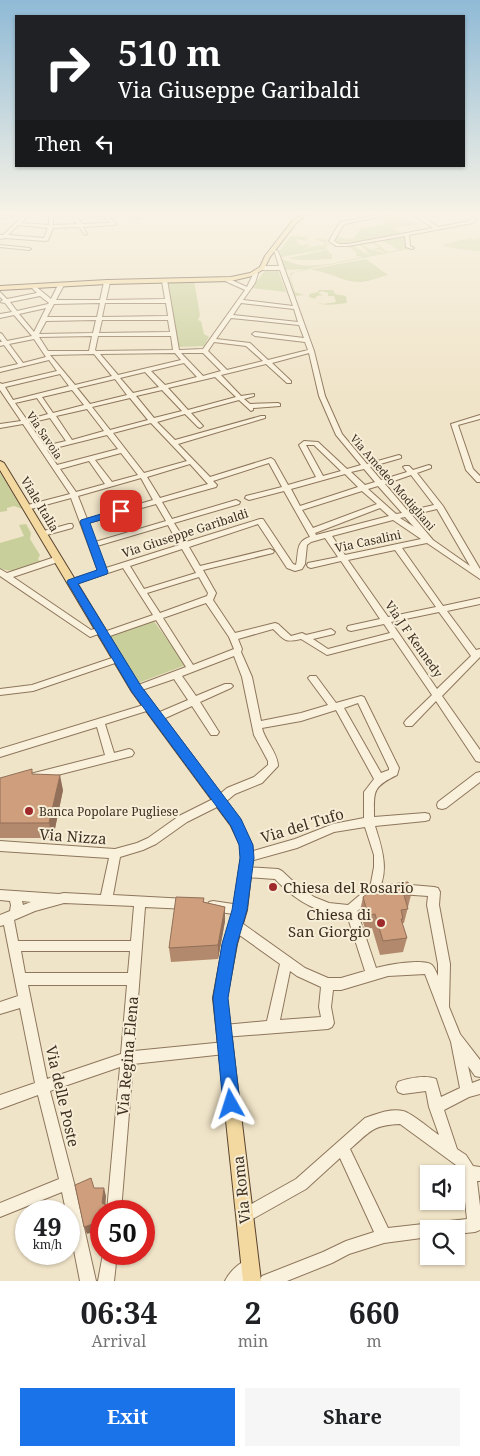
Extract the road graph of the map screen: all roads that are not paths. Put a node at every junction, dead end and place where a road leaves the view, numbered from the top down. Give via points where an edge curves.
1 (248, 275) edge
2 (256, 275) edge
3 (283, 275) edge
4 (225, 279) junction
5 (165, 281) junction
6 (107, 282) junction
7 (61, 285) junction
8 (34, 287) junction
9 (0, 288) edge
10 (247, 290) junction
11 (0, 294) edge
12 (40, 294) junction
13 (103, 301) junction
14 (167, 301) junction
15 (240, 301) junction
16 (3, 302) edge
17 (50, 304) junction
18 (274, 305) junction
19 (295, 308) junction
20 (16, 313) junction
21 (0, 316) edge
22 (230, 316) junction
23 (99, 318) junction
24 (170, 318) junction
25 (44, 319) junction
26 (265, 320) junction
27 (301, 324) junction
28 (96, 334) junction
29 (173, 334) junction
30 (256, 334) junction
31 (0, 335) edge
32 (35, 336) junction
33 (214, 340) junction
34 (306, 340) junction
35 (3, 343) edge
36 (248, 344) junction
37 (176, 351) junction
38 (205, 351) junction
39 (311, 351) junction
40 (94, 352) junction
41 (49, 356) junction
42 (184, 361) junction
43 (266, 361) junction
44 (22, 365) junction
45 (0, 370) edge
46 (147, 370) junction
47 (62, 372) junction
48 (225, 372) junction
49 (216, 374) junction
50 (116, 377) junction
51 (201, 378) junction
52 (290, 382) dead end
53 (0, 386) edge
54 (74, 387) junction
55 (164, 387) junction
56 (38, 395) junction
57 (132, 395) junction
58 (252, 395) dead end
59 (240, 398) junction
60 (11, 402) junction
61 (278, 405) dead end
62 (90, 407) junction
63 (250, 407) joint
64 (187, 411) junction
65 (52, 416) junction
66 (263, 417) dead end
67 (480, 418) edge
68 (153, 421) junction
69 (25, 422) junction
70 (0, 426) edge
71 (200, 426) dead end
72 (109, 432) junction
73 (70, 442) junction
74 (174, 443) junction
75 (43, 449) junction
76 (123, 450) junction
77 (400, 457) dead end
78 (91, 458) junction
79 (191, 462) junction
80 (0, 463) edge
81 (364, 467) junction
82 (429, 467) dead end
83 (56, 468) junction
84 (410, 470) junction
85 (346, 472) junction
86 (143, 476) junction
87 (321, 479) junction
88 (480, 480) edge
89 (211, 482) junction
90 (379, 483) junction
91 (110, 485) junction
92 (286, 488) junction
93 (363, 488) junction
94 (74, 495) junction
95 (249, 498) dead end
96 (158, 500) junction
97 (236, 502) dead end
98 (382, 505) junction
99 (439, 506) junction
100 (28, 508) junction
101 (298, 509) junction
102 (408, 513) junction
103 (394, 517) junction
104 (84, 522) junction
105 (171, 522) junction
106 (69, 526) dead end
107 (43, 534) junction
108 (312, 535) junction
109 (326, 535) junction
110 (430, 540) junction
111 (93, 545) junction
112 (185, 545) junction
113 (396, 546) junction
114 (270, 550) dead end
115 (342, 558) junction
116 (58, 559) junction
117 (125, 565) junction
118 (311, 565) dead end
119 (103, 572) junction
120 (200, 572) junction
121 (3, 574) edge
122 (480, 576) edge
123 (72, 582) junction
124 (143, 592) junction
125 (208, 599) junction
126 (480, 601) edge
127 (442, 609) junction
128 (157, 616) junction
129 (386, 620) junction
130 (351, 628) dead end
131 (331, 632) dead end
132 (102, 633) junction
133 (396, 634) junction
134 (234, 636) junction
135 (305, 638) junction
136 (237, 652) junction
137 (478, 654) edge
138 (118, 659) junction
139 (191, 668) junction
140 (176, 674) junction
141 (313, 678) dead end
142 (228, 686) dead end
143 (136, 689) junction
144 (0, 692) edge
145 (438, 694) junction
146 (195, 700) junction
147 (150, 706) junction
148 (336, 707) junction
149 (158, 717) junction
150 (100, 722) junction
151 (409, 723) dead end
152 (257, 725) junction
153 (214, 732) dead end
154 (0, 753) edge
155 (129, 753) dead end
156 (111, 758) junction
157 (480, 758) edge
158 (480, 776) edge
159 (28, 779) edge
160 (379, 779) junction
161 (219, 801) junction
162 (442, 805) dead end
163 (425, 817) dead end
164 (369, 822) junction
165 (0, 846) edge
166 (115, 854) junction
167 (247, 858) junction
168 (245, 872) junction
169 (371, 893) junction
170 (0, 895) edge
171 (14, 895) junction
172 (64, 898) junction
173 (106, 900) junction
174 (140, 902) junction
175 (240, 910) junction
176 (350, 910) junction
177 (8, 918) edge
178 (235, 925) junction
179 (14, 946) junction
180 (137, 946) junction
181 (286, 962) junction
182 (372, 974) junction
183 (21, 979) junction
184 (134, 979) junction
185 (327, 984) junction
186 (25, 1000) junction
187 (443, 1007) junction
188 (0, 1008) edge
189 (272, 1027) junction
190 (224, 1032) junction
191 (456, 1038) junction
192 (225, 1048) junction
193 (127, 1058) junction
194 (480, 1071) edge
195 (42, 1086) junction
196 (403, 1087) dead end
197 (474, 1089) edge
198 (0, 1102) edge
199 (436, 1107) junction
200 (342, 1147) junction
201 (452, 1153) junction
202 (474, 1174) edge
203 (67, 1183) junction
204 (115, 1200) edge
205 (0, 1210) edge
206 (244, 1216) junction
207 (465, 1226) edge
208 (420, 1231) edge
209 (384, 1236) junction
210 (108, 1265) edge
211 (250, 1274) edge
212 (88, 1281) edge
213 (106, 1281) edge
214 (233, 1281) edge
215 (268, 1281) edge

1 - 4 main road
2 - 10 street
3 - 19 street, Via Amedeo Modigliani
4 - 5 main road
4 - 10 street
5 - 6 main road
5 - 14 street
6 - 7 main road
6 - 13 street
7 - 8 main road
7 - 17 street
8 - 9 main road
8 - 12 street
10 - 15 street
11 - 16 street
12 - 16 street
12 - 17 street
13 - 14 street
13 - 17 street
13 - 23 street
14 - 24 street
15 - 18 street
15 - 22 street
16 - 20 street
17 - 20 street
17 - 25 street
18 - 19 street
18 - 26 street
19 - 27 street, Via Amedeo Modigliani
20 - 21 street
20 - 32 street
22 - 26 street
22 - 33 street
23 - 24 street
23 - 25 street
23 - 28 street
24 - 29 street
25 - 32 street
26 - 27 street
26 - 30 street
27 - 34 street, Via Amedeo Modigliani
28 - 29 street
28 - 32 street
28 - 40 street
29 - 37 street
30 - 34 street
30 - 36 street
31 - 35 street
32 - 35 street
32 - 41 street
33 - 36 street
33 - 38 street
34 - 39 street, Via Amedeo Modigliani
35 - 44 street
36 - 43 street
37 - 38 street
37 - 40 street
37 - 42 street
38 - 48 street
39 - 43 street
39 - 81 street, Via Amedeo Modigliani via 322,396 339,435
40 - 41 street
40 - 50 street
41 - 44 street
41 - 47 street
42 - 46 street
42 - 51 street
43 - 48 street
43 - 52 street
44 - 45 street
46 - 50 street
46 - 55 street
47 - 53 street
47 - 54 street
48 - 49 street
49 - 51 street
49 - 59 street
50 - 54 street
50 - 57 street
51 - 55 street
53 - 60 street, Via Savoia
54 - 56 street
54 - 62 street
55 - 57 street
55 - 64 street
56 - 60 street
56 - 65 street
57 - 62 street
57 - 68 street
58 - 59 street
59 - 63 street
59 - 64 street
60 - 69 street, Via Savoia
61 - 63 street
62 - 65 street
62 - 72 street
64 - 68 street
64 - 71 street
65 - 69 street
65 - 73 street
66 - 74 street
67 - 88 street via 454,424 470,470
68 - 72 street
68 - 74 street
69 - 70 street
69 - 75 street, Via Savoia
72 - 73 street
72 - 76 street
73 - 75 street
74 - 79 street
75 - 83 street, Via Savoia
76 - 78 street
76 - 86 street
77 - 81 street
78 - 83 street
78 - 91 street
79 - 86 street
79 - 89 street
80 - 100 main road, Viale Italia
81 - 85 street
81 - 90 street, Via Amedeo Modigliani
82 - 84 street
83 - 94 street, Via Savoia
84 - 90 street
84 - 99 street
85 - 87 street
85 - 87 street via 316,442 304,443 305,452
85 - 93 street
86 - 91 street
86 - 96 street
87 - 92 street
89 - 92 street via 271,460
89 - 96 street
90 - 93 street
90 - 102 street, Via Amedeo Modigliani
91 - 94 street
92 - 95 street
92 - 101 street
93 - 98 street
93 - 101 street
94 - 100 street
94 - 104 street, Via Savoia
96 - 104 street
96 - 105 street
97 - 105 street
98 - 103 street
98 - 108 street
99 - 102 street
99 - 122 street
100 - 107 main road, Viale Italia
101 - 108 street
102 - 103 street
102 - 110 street, Via Amedeo Modigliani
103 - 109 street
103 - 110 street
104 - 111 street, Via Savoia
105 - 111 street
105 - 112 street
106 - 107 street
107 - 116 main road, Viale Italia
108 - 109 street
108 - 112 street, Via Giuseppe Garibaldi via 304,544 301,564 295,568 290,566 260,521
109 - 115 street, Via J F Kennedy
110 - 113 street, Via Casalini
110 - 122 street
111 - 119 street, Via Savoia
112 - 117 street, Via Giuseppe Garibaldi
112 - 120 street
113 - 115 street, Via Casalini
113 - 127 street
114 - 120 street
115 - 118 street, Via Casalini
115 - 129 street, Via J F Kennedy
116 - 121 street
116 - 123 main road, Via Roma
117 - 119 street, Via Giuseppe Garibaldi
117 - 124 street
119 - 123 street, Via Giuseppe Garibaldi
120 - 124 street
120 - 125 street via 212,593
121 - 132 street via 90,634
123 - 132 main road, Via Roma
124 - 128 street
125 - 128 street
125 - 134 street
126 - 127 street
127 - 129 street
127 - 137 street via 465,643
128 - 132 street
128 - 139 street
129 - 130 street
129 - 133 street, Via J F Kennedy
131 - 135 street
132 - 138 main road, Via Roma
133 - 135 street via 327,652
133 - 145 street, Via J F Kennedy
134 - 135 street via 275,626 289,639
134 - 136 street
136 - 139 street
136 - 152 street via 247,678
137 - 145 street
138 - 143 main road, Via Roma
138 - 144 street via 34,688
139 - 140 street
140 - 143 street
140 - 146 street
141 - 148 street
142 - 146 street
143 - 147 main road, Via Roma
145 - 151 street
145 - 157 street, Via J F Kennedy
146 - 149 street
146 - 153 street
147 - 149 main road, Via Roma
147 - 150 street
148 - 152 street
148 - 160 street
148 - 160 street via 361,699 394,768 393,772
149 - 161 main road, Via Roma
150 - 154 street
150 - 156 street
152 - 161 street, Via Nizza via 262,745 273,766 258,780 231,791
155 - 156 street
156 - 159 street
158 - 162 street
160 - 164 street via 369,792
161 - 166 street, Via Nizza via 183,819 152,841
161 - 167 main road, Via Roma via 236,823 246,845
163 - 164 street, Via del Tufo
164 - 167 street, Via del Tufo via 333,828
164 - 169 street via 379,855 376,884
165 - 166 street, Via Nizza
166 - 173 street
167 - 168 main road, Via Roma
168 - 175 main road, Via Roma
168 - 176 street via 278,874 293,890 317,904 341,911
169 - 176 street
169 - 187 street via 405,889 434,892 433,905 444,964
170 - 171 street
171 - 172 street
171 - 177 street, Via delle Poste via 17,905
172 - 173 street
172 - 177 street via 33,906
173 - 174 street
174 - 175 street
174 - 180 street, Via Regina Elena
175 - 178 main road, Via Roma
176 - 182 street
177 - 179 street, Via delle Poste
178 - 181 street
178 - 190 main road, Via Roma via 220,998
179 - 180 street
179 - 183 street, Via delle Poste
180 - 184 street, Via Regina Elena
181 - 185 street
181 - 189 street
182 - 185 street via 341,984
182 - 187 street via 427,968
183 - 184 street
183 - 186 street, Via delle Poste
184 - 193 street, Via Regina Elena
185 - 189 street via 328,1023
186 - 188 street
186 - 195 street, Via delle Poste
187 - 191 street
189 - 190 street
190 - 192 main road, Via Roma
191 - 194 street
191 - 197 street
192 - 193 street
192 - 206 main road, Via Roma
193 - 195 street
193 - 204 street, Via Regina Elena
195 - 198 street
195 - 203 street, Via delle Poste
196 - 199 street via 431,1084
197 - 199 street
199 - 201 street
200 - 201 street via 370,1123 402,1117
200 - 206 street via 301,1184
200 - 209 street
201 - 202 street
202 - 207 street via 475,1225
203 - 205 street
203 - 212 street, Via delle Poste
206 - 211 main road, Via Roma
208 - 209 street
209 - 215 street via 346,1248
210 - 213 street
211 - 214 street

